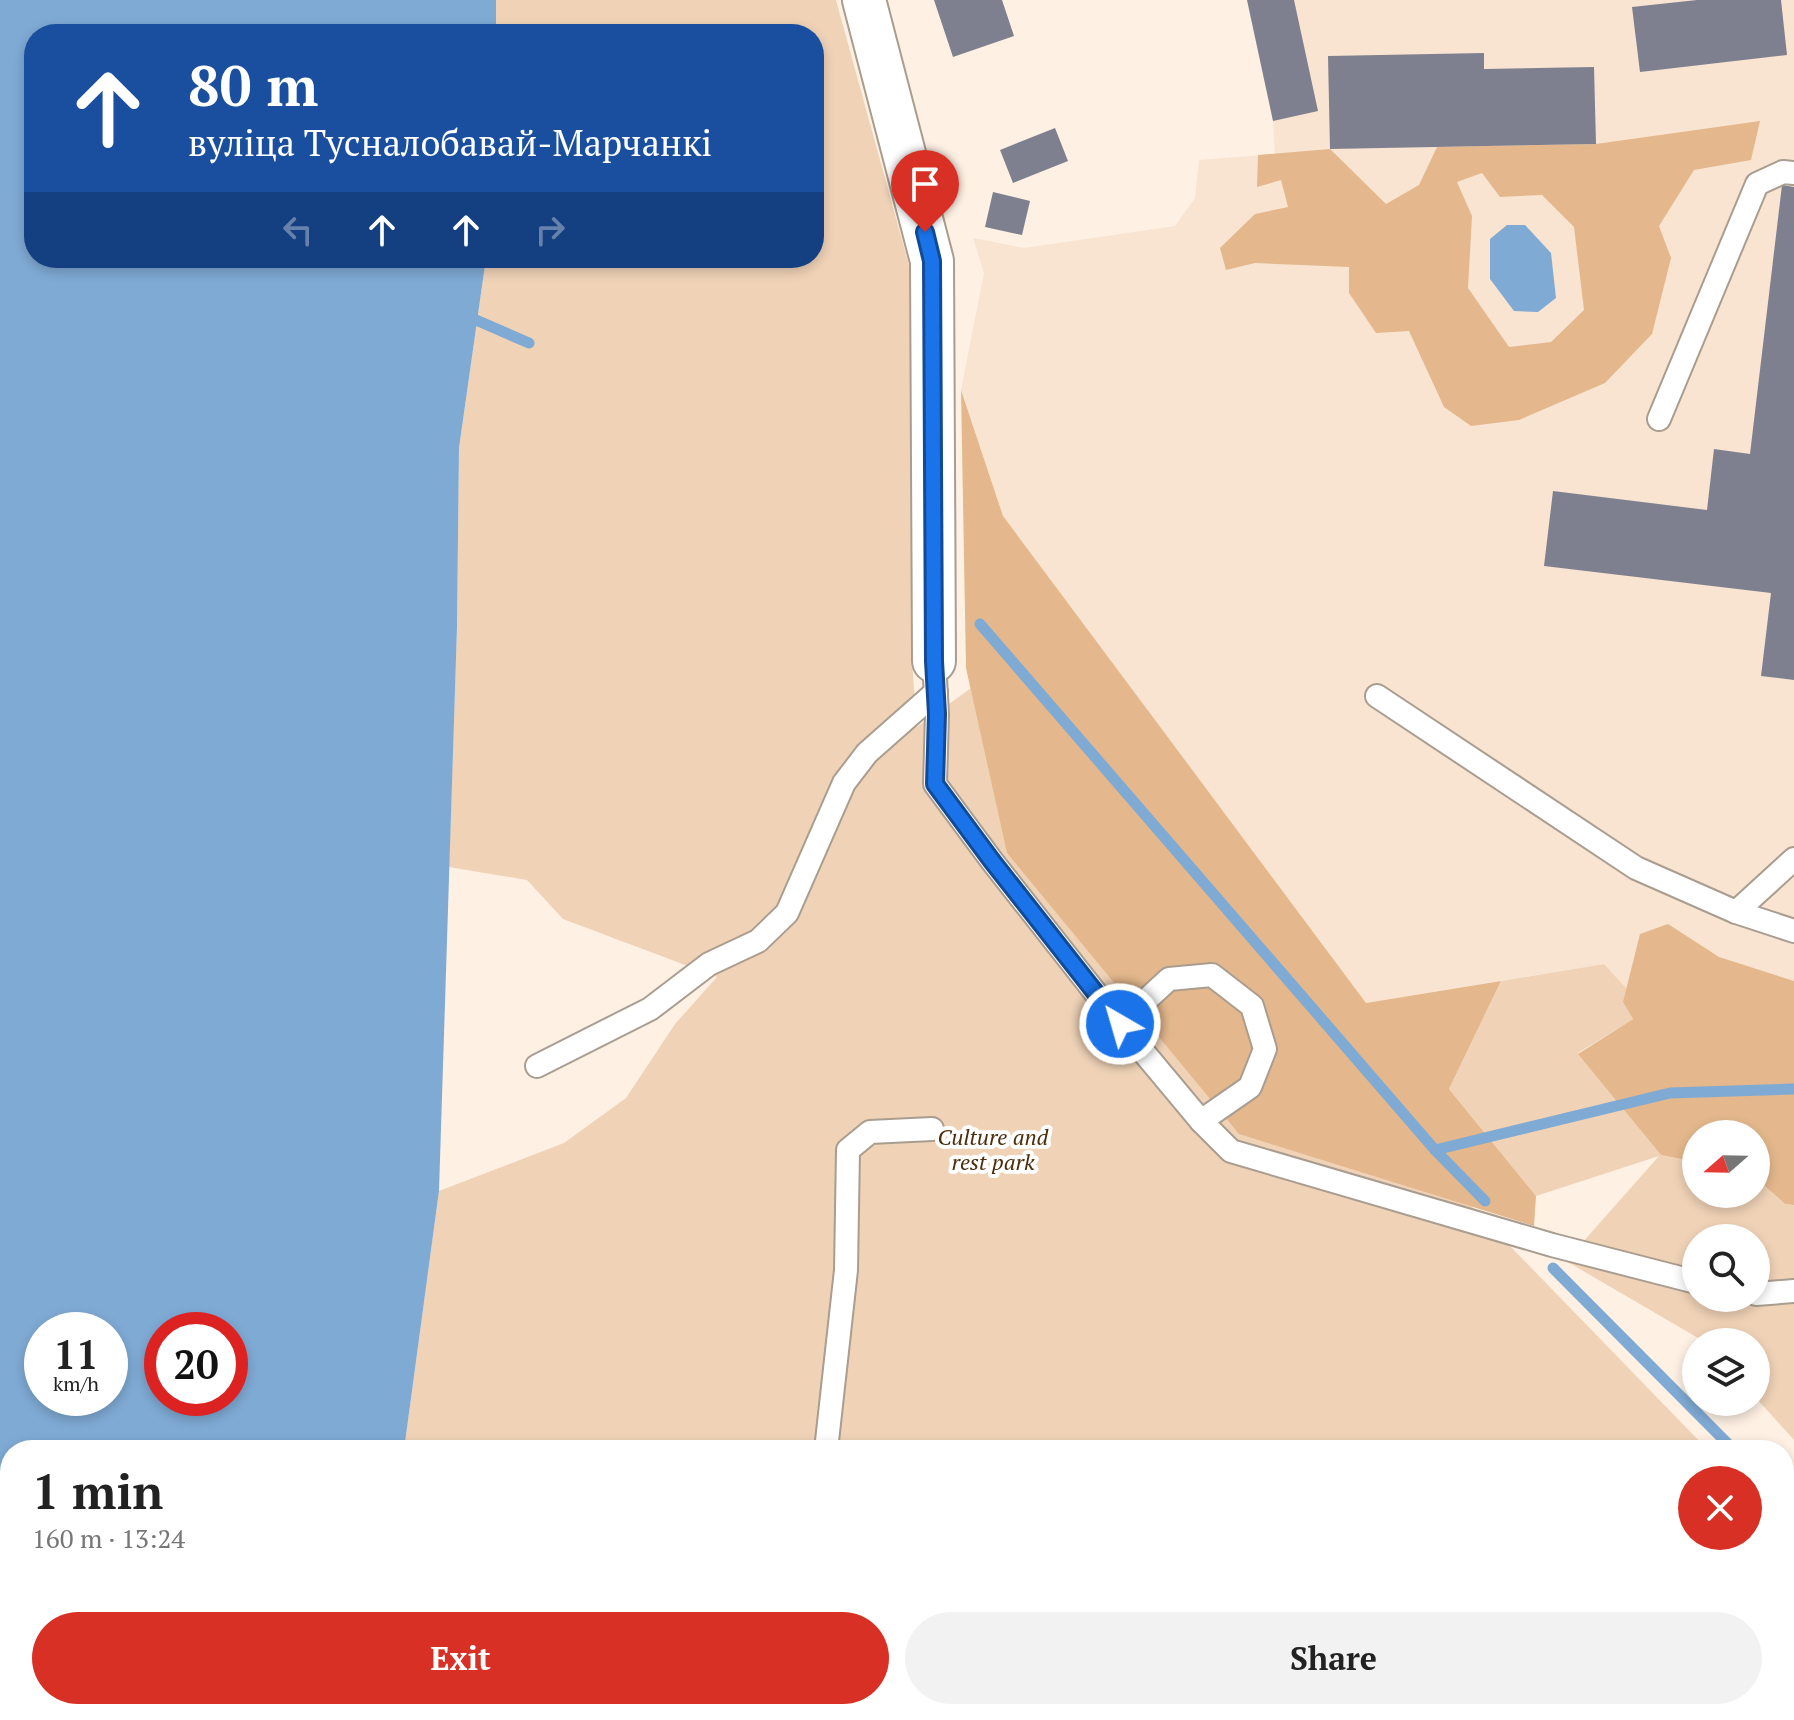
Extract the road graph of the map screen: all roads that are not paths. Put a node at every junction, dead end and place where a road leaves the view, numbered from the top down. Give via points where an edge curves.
1 (864, 0) edge
2 (1794, 173) edge
3 (1659, 419) dead end
4 (935, 676) junction
5 (1377, 696) dead end
6 (1794, 859) edge
7 (1736, 912) junction
8 (1794, 931) edge
9 (1120, 1024) junction
10 (537, 1066) dead end
11 (1201, 1121) junction
12 (932, 1129) dead end
13 (1682, 1278) edge
14 (1794, 1291) edge
15 (1770, 1293) edge
16 (827, 1440) edge

1 - 4 street via 932,261
2 - 3 lane via 1783,172 1757,184
4 - 9 lane via 935,784
4 - 10 lane via 844,783 787,913 758,941 709,964 650,1009
5 - 7 lane via 1636,868
6 - 7 lane
7 - 8 lane
9 - 11 lane
9 - 11 lane via 1169,979 1212,975 1252,1006 1265,1049 1250,1087
11 - 13 lane via 1231,1151
12 - 16 lane via 870,1132 848,1150 846,1270
14 - 15 lane

